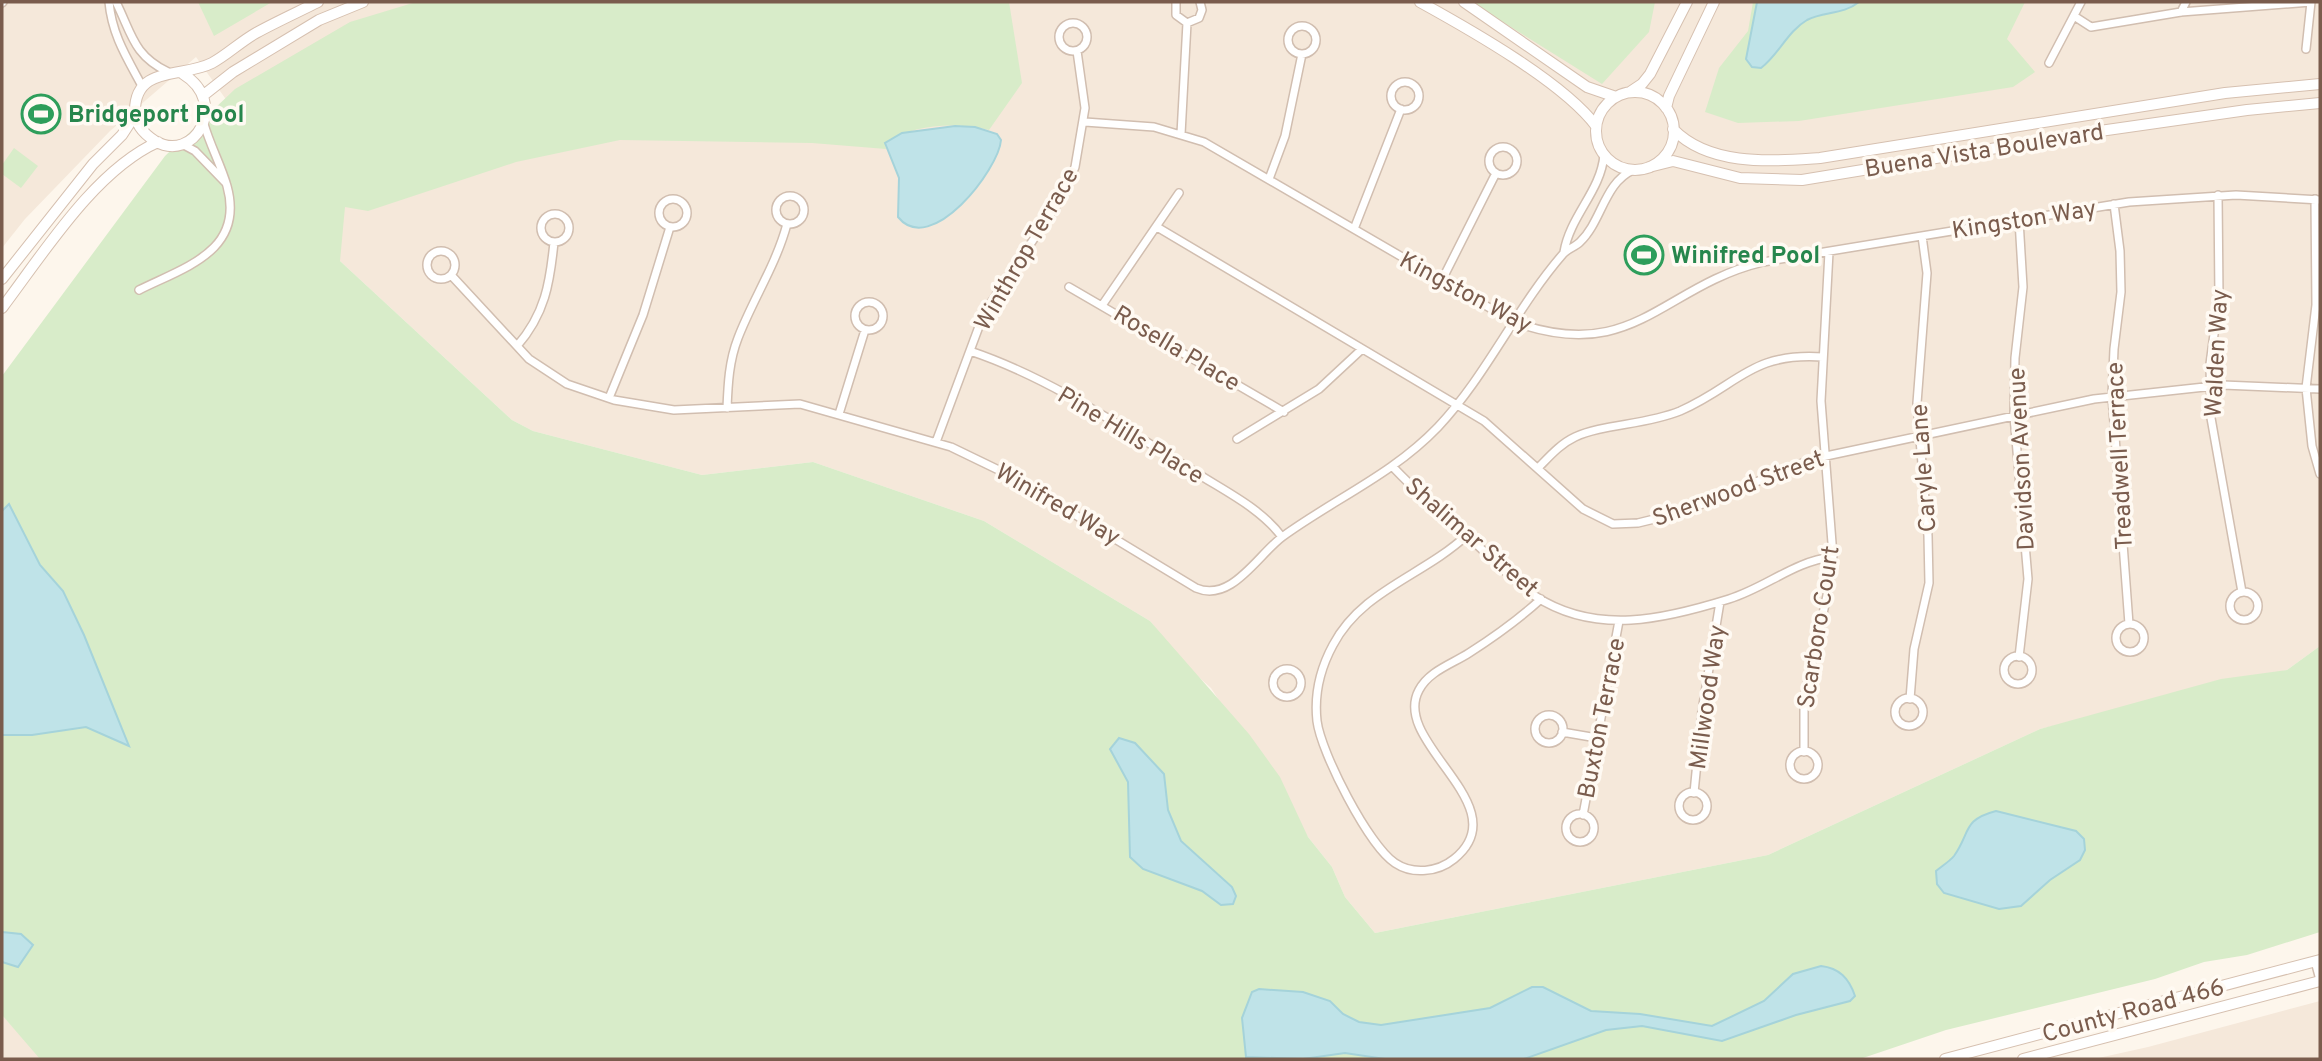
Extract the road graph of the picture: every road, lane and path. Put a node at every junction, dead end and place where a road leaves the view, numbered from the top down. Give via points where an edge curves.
1 (109, 2) edge
2 (116, 2) edge
3 (318, 2) edge
4 (363, 2) edge
5 (1176, 2) edge
6 (1200, 2) edge
7 (1420, 2) edge
8 (1464, 2) edge
9 (1687, 2) edge
10 (1714, 2) edge
11 (2081, 2) edge
12 (2186, 2) edge
13 (2311, 2) edge
14 (2181, 12) junction
15 (2074, 16) junction
16 (1187, 23) junction
17 (2306, 50) dead end
18 (1077, 51) dead end
19 (1302, 54) dead end
20 (2049, 63) dead end
21 (168, 72) junction
22 (183, 74) junction
23 (2320, 84) edge
24 (142, 86) junction
25 (1630, 92) junction
26 (205, 94) junction
27 (1616, 97) junction
28 (2320, 103) edge
29 (1666, 108) junction
30 (1401, 109) dead end
31 (135, 115) junction
32 (1085, 122) junction
33 (204, 124) junction
34 (1596, 126) junction
35 (1673, 129) junction
36 (1181, 134) junction
37 (158, 142) junction
38 (181, 144) junction
39 (1604, 155) junction
40 (1649, 167) junction
41 (1633, 170) junction
42 (1496, 173) dead end
43 (1269, 179) junction
44 (226, 184) junction
45 (1179, 192) dead end
46 (2218, 195) junction
47 (2318, 199) edge
48 (2114, 204) junction
49 (2019, 220) junction
50 (787, 223) dead end
51 (670, 227) dead end
52 (1157, 227) junction
53 (1354, 229) junction
54 (1922, 236) junction
55 (554, 242) dead end
56 (1564, 252) junction
57 (1829, 252) junction
58 (451, 275) dead end
59 (2, 279) edge
60 (1441, 282) junction
61 (1069, 287) dead end
62 (139, 290) dead end
63 (1103, 304) junction
64 (2, 309) edge
65 (1514, 322) junction
66 (865, 330) dead end
67 (517, 346) junction
68 (1361, 350) junction
69 (970, 351) junction
70 (1823, 357) junction
71 (2210, 385) junction
72 (2306, 388) junction
73 (2320, 389) edge
74 (2112, 396) junction
75 (609, 398) junction
76 (1457, 405) junction
77 (727, 408) junction
78 (1284, 412) junction
79 (839, 414) junction
80 (2014, 416) junction
81 (1920, 436) junction
82 (1237, 439) dead end
83 (936, 442) junction
84 (1824, 456) junction
85 (1393, 467) junction
86 (1538, 468) junction
87 (2320, 474) edge
88 (1467, 536) junction
89 (1282, 537) junction
90 (1832, 557) junction
91 (2242, 592) dead end
92 (1541, 599) junction
93 (1720, 602) junction
94 (1619, 621) junction
95 (2129, 624) dead end
96 (2019, 657) dead end
97 (1300, 685) dead end
98 (1317, 688) junction
99 (1910, 699) dead end
100 (1562, 732) dead end
101 (1597, 738) junction
102 (1804, 752) dead end
103 (1694, 793) dead end
104 (1583, 815) dead end
105 (2318, 960) edge
106 (2320, 980) edge
107 (1945, 1059) edge
108 (2023, 1059) edge

1 - 24 street via 122,52
2 - 21 street via 139,52
3 - 22 main road via 254,34 214,62
4 - 26 main road via 319,20
5 - 16 street via 1176,15
6 - 16 street via 1199,18
7 - 34 main road via 1518,62 1576,104
8 - 27 main road via 1587,87
9 - 25 main road via 1650,74
10 - 29 main road
11 - 15 street
12 - 14 street
13 - 14 street
13 - 17 street
14 - 15 street via 2091,27
15 - 20 street
16 - 36 street
18 - 32 street, Winthrop Terrace
19 - 43 street via 1285,136
21 - 22 main road
21 - 24 main road
22 - 26 main road
23 - 35 main road, Buena Vista Boulevard via 2224,93 1820,158 1769,161 1724,155 1696,147
24 - 31 main road
25 - 27 main road
25 - 29 main road via 1650,95
26 - 33 main road
27 - 34 main road via 1606,104
28 - 40 main road, Buena Vista Boulevard via 2100,131 1802,180 1740,178 1673,161
29 - 35 main road
30 - 53 street
31 - 37 main road via 143,132
31 - 59 main road
32 - 36 street, Kingston Way via 1129,123
32 - 69 street, Winthrop Terrace via 1070,181 991,300
33 - 38 main road
33 - 44 street
34 - 39 main road
35 - 40 main road via 1667,152
36 - 43 street, Kingston Way
37 - 38 main road
37 - 64 main road via 124,161 95,189
38 - 44 street via 195,151
39 - 41 main road
39 - 56 street via 1601,173 1567,233
40 - 41 main road, Buena Vista Boulevard
41 - 56 street via 1617,181 1588,232
42 - 60 street
43 - 53 street, Kingston Way
44 - 62 street via 230,220 221,242 197,261
45 - 52 street
46 - 47 street, Kingston Way
46 - 48 street, Kingston Way
46 - 71 street, Walden Way via 2219,297
47 - 72 street via 2316,306
48 - 49 street, Kingston Way
48 - 74 street, Treadwell Terrace via 2121,292
49 - 54 street, Kingston Way
49 - 80 street, Davidson Avenue via 2022,287
50 - 77 street via 776,260 738,338
51 - 75 street via 643,315
52 - 63 street
52 - 68 street, Sherwood Street
53 - 60 street, Kingston Way
54 - 57 street, Kingston Way
54 - 81 street, Caryle Lane via 1927,273 1917,378
55 - 67 street via 545,301
56 - 65 street, Winifred Way
57 - 65 street, Kingston Way via 1740,268 1703,284 1654,316 1620,329 1568,335
57 - 70 street, Scarboro Court
58 - 67 street, Winifred Way
60 - 65 street, Kingston Way
61 - 63 street, Rosella Place
63 - 78 street, Rosella Place
65 - 76 street, Winifred Way
66 - 79 street
67 - 75 street, Winifred Way via 552,377
68 - 76 street, Sherwood Street
68 - 78 street via 1337,375
69 - 83 street, Winthrop Terrace
69 - 89 street, Pine Hills Place via 1020,371 1152,445 1251,508
70 - 84 street, Scarboro Court
70 - 86 street via 1787,356 1762,363 1679,411 1574,438
71 - 72 street, Sherwood Street
71 - 74 street, Sherwood Street
71 - 91 street, Walden Way via 2214,445
72 - 73 street, Sherwood Street
72 - 87 street
74 - 80 street, Sherwood Street
74 - 95 street, Treadwell Terrace
75 - 77 street, Winifred Way via 674,410
76 - 85 street, Winifred Way via 1423,443
76 - 86 street, Sherwood Street via 1493,427
77 - 79 street, Winifred Way via 800,404
78 - 82 street
79 - 83 street, Winifred Way
80 - 81 street, Sherwood Street
80 - 96 street, Davidson Avenue via 2028,579
81 - 84 street, Sherwood Street
81 - 99 street, Caryle Lane via 1929,583 1914,649
83 - 89 street, Winifred Way via 1011,476 1204,592 1231,585
84 - 86 street, Sherwood Street via 1776,471 1682,512 1625,525 1593,516
84 - 90 street, Scarboro Court
85 - 88 street, Shalimar Street
85 - 89 street, Winifred Way
88 - 92 street, Shalimar Street
88 - 98 street via 1357,611 1334,643
90 - 93 street, Shalimar Street via 1812,561
90 - 102 street, Scarboro Court via 1804,699
92 - 94 street, Shalimar Street via 1581,617
92 - 98 street via 1503,630 1430,675 1416,696 1417,722 1472,816 1466,845 1444,866 1422,871 1403,868 1383,852 1325,755 1317,721
93 - 94 street, Shalimar Street via 1662,617
93 - 103 street, Millwood Way
94 - 101 street, Buxton Terrace
97 - 98 street
100 - 101 street
101 - 104 street, Buxton Terrace
105 - 106 street
105 - 107 main road, County Road 466
106 - 108 main road, County Road 466

